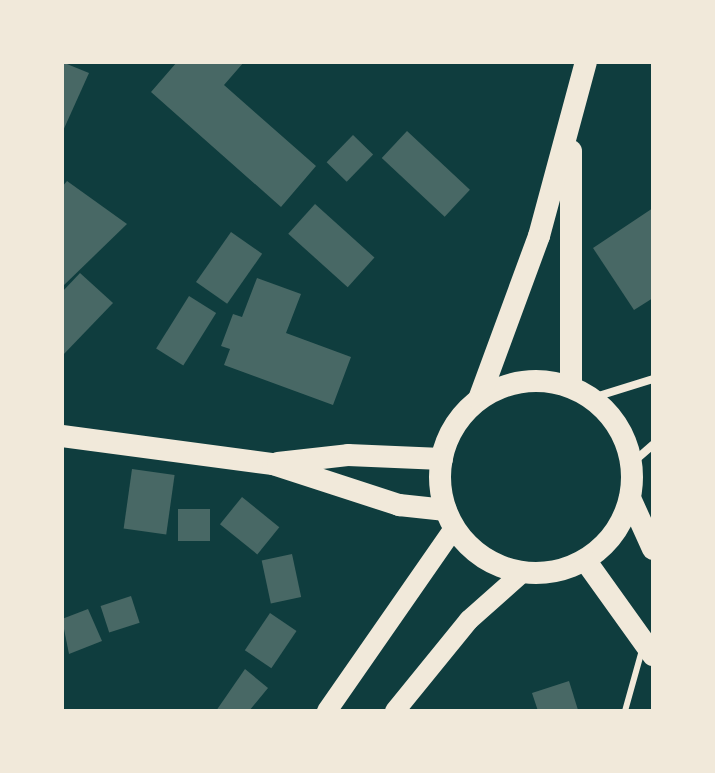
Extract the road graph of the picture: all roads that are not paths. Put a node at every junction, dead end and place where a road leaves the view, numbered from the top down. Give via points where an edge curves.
1 (586, 62) edge
2 (571, 126) junction
3 (653, 379) edge
4 (571, 386) junction
5 (592, 398) junction
6 (479, 399) junction
7 (62, 436) edge
8 (653, 445) edge
9 (442, 459) junction
10 (632, 463) junction
11 (273, 464) junction
12 (630, 498) junction
13 (450, 519) junction
14 (653, 549) edge
15 (585, 560) junction
16 (522, 573) junction
17 (648, 649) edge
18 (327, 711) edge
19 (395, 711) edge
20 (625, 711) edge

1 - 2 highway
2 - 4 highway
2 - 6 highway via 517,307
3 - 5 street
4 - 5 highway
4 - 6 highway via 524,381
5 - 10 highway via 619,426
6 - 9 highway via 449,437
7 - 11 highway
8 - 10 street
9 - 11 highway via 348,455
9 - 13 highway
10 - 12 highway
11 - 13 highway
12 - 14 highway
12 - 15 highway via 606,544
13 - 16 highway via 495,565
13 - 18 main road
15 - 16 highway
15 - 17 highway
16 - 19 main road via 459,630
17 - 20 lane

